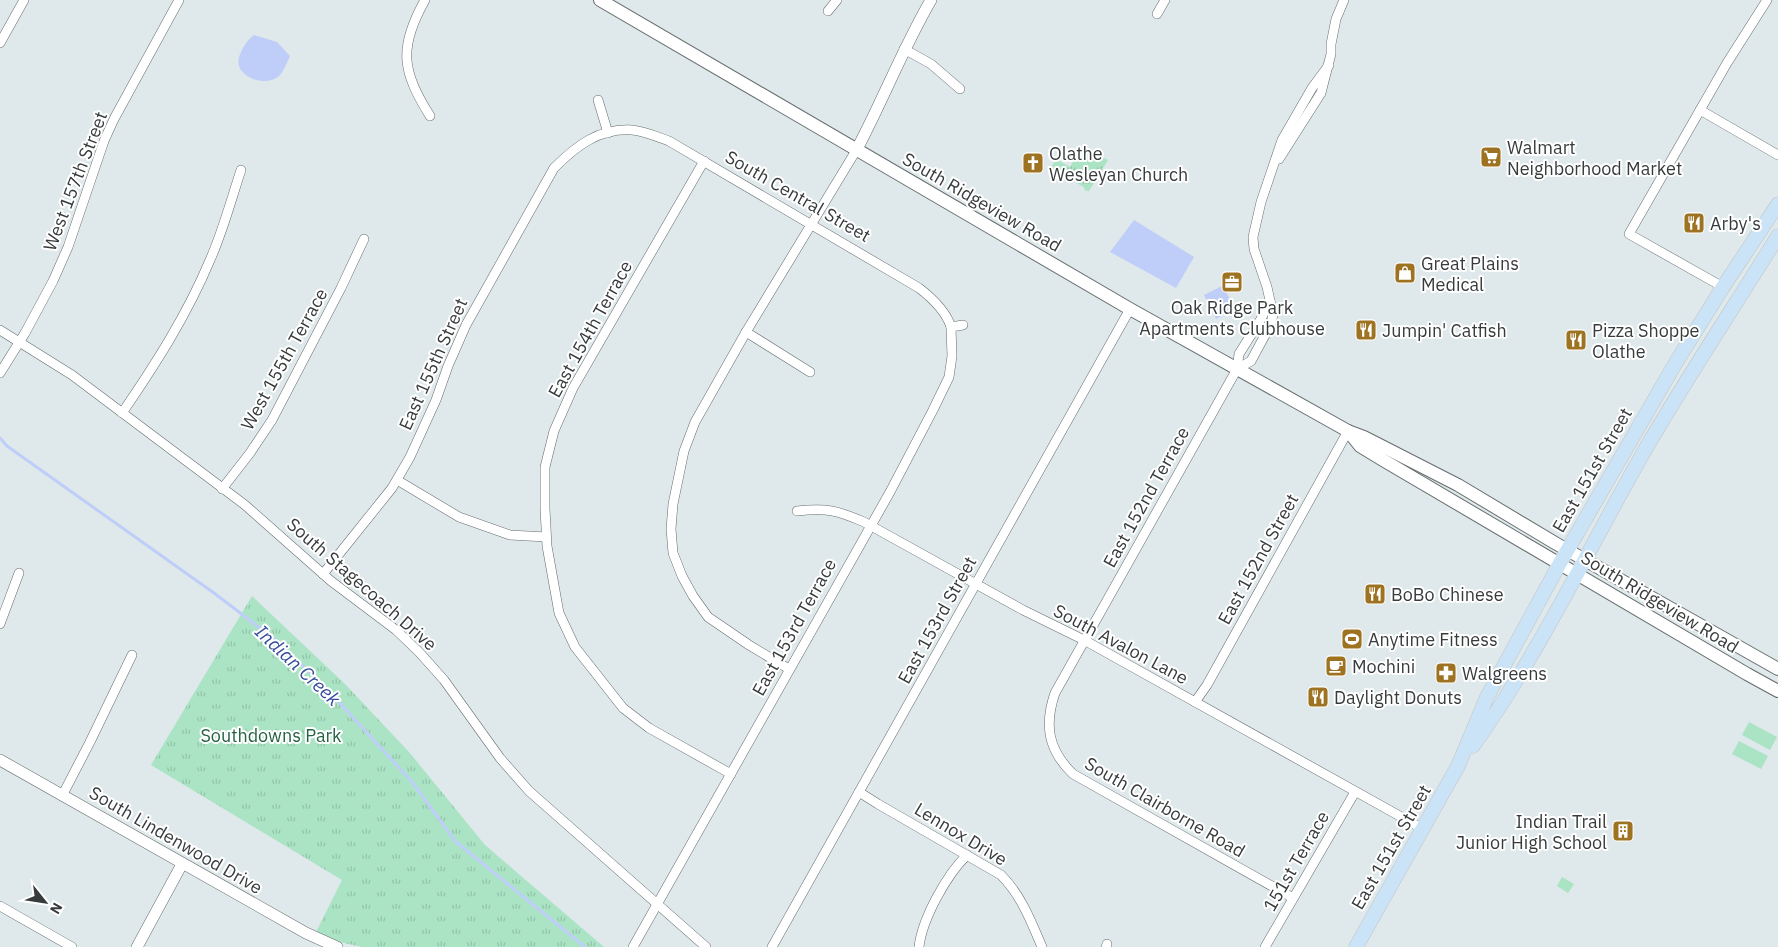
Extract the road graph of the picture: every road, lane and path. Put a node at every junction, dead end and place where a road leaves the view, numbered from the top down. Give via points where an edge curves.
1 (24, 0) edge
2 (179, 0) edge
3 (425, 0) edge
4 (600, 0) edge
5 (837, 0) edge
6 (931, 0) edge
7 (1165, 0) edge
8 (1344, 0) edge
9 (1766, 0) edge
10 (828, 11) dead end
11 (1157, 14) dead end
12 (0, 42) edge
13 (904, 48) junction
14 (960, 89) dead end
15 (598, 100) dead end
16 (1700, 110) junction
17 (430, 116) dead end
18 (608, 133) junction
19 (857, 149) junction
20 (1778, 155) edge
21 (704, 161) junction
22 (241, 170) dead end
23 (1778, 204) edge
24 (1778, 220) edge
25 (811, 223) junction
26 (1778, 236) edge
27 (364, 240) dead end
28 (1723, 288) junction
29 (1744, 290) junction
30 (1270, 301) junction
31 (1130, 309) junction
32 (964, 325) dead end
33 (951, 327) junction
34 (0, 330) edge
35 (746, 332) junction
36 (20, 342) junction
37 (1237, 369) junction
38 (810, 372) dead end
39 (0, 373) edge
40 (122, 413) junction
41 (1664, 419) junction
42 (1348, 431) junction
43 (397, 480) junction
44 (222, 489) junction
45 (797, 511) dead end
46 (870, 525) junction
47 (546, 537) junction
48 (1568, 550) junction
49 (1585, 559) junction
50 (1560, 564) junction
51 (19, 572) dead end
52 (323, 574) junction
53 (1577, 574) junction
54 (976, 584) junction
55 (0, 624) edge
56 (1084, 640) junction
57 (132, 655) dead end
58 (789, 669) junction
59 (1778, 669) edge
60 (1778, 690) edge
61 (1195, 702) junction
62 (0, 760) edge
63 (1458, 766) junction
64 (731, 774) junction
65 (859, 792) junction
66 (1355, 792) junction
67 (62, 796) junction
68 (1424, 829) junction
69 (967, 854) junction
70 (182, 864) junction
71 (1293, 898) junction
72 (658, 905) junction
73 (0, 906) edge
74 (72, 947) edge
75 (137, 947) edge
76 (336, 947) edge
77 (633, 947) edge
78 (706, 947) edge
79 (772, 947) edge
80 (919, 947) edge
81 (1042, 947) edge
82 (1266, 947) edge
83 (1356, 947) edge

1 - 12 street
2 - 36 street, West 157th Street via 114,119 68,247
3 - 17 street via 410,30 406,58 410,80
4 - 19 main road, South Ridgeview Road
5 - 10 street
6 - 13 street
7 - 11 street
8 - 30 street via 1336,19 1329,65 1282,140 1261,202 1253,237 1254,249
9 - 16 street
13 - 14 street via 931,64
13 - 19 street
15 - 18 street
16 - 20 street
16 - 28 street via 1629,234
18 - 21 street, South Central Street via 633,130 669,140
18 - 43 street, East 155th Street via 594,136 573,149 554,168 466,325 424,428
19 - 25 street
19 - 31 main road, South Ridgeview Road
21 - 25 street, South Central Street
21 - 47 street, East 154th Terrace via 573,388 554,431 545,467
22 - 40 street via 210,260 193,295 169,341
23 - 28 main road, East 151st Street
24 - 29 main road via 1741,276
25 - 33 street, South Central Street via 930,296 944,312
25 - 35 street
26 - 29 main road, East 151st Street
27 - 44 street, West 155th Terrace via 272,420
28 - 41 main road via 1719,315 1670,396
28 - 48 main road, East 151st Street via 1675,364
29 - 41 main road, East 151st Street
30 - 37 street via 1239,354
30 - 37 street via 1271,324 1251,361
31 - 37 main road, South Ridgeview Road
31 - 54 street, East 153rd Street
32 - 33 street
33 - 46 street, East 153rd Terrace via 949,377
34 - 36 street, South Stagecoach Drive
35 - 38 street
35 - 58 street via 697,417 684,451 673,504 673,553 682,576 708,617
36 - 39 street, West 157th Street
36 - 40 street, South Stagecoach Drive via 72,375
37 - 42 main road, South Ridgeview Road
37 - 56 street, East 152nd Terrace
40 - 44 street, South Stagecoach Drive
41 - 49 main road, East 151st Street
42 - 48 main road, South Ridgeview Road via 1458,485
42 - 50 main road, South Ridgeview Road via 1360,446
42 - 61 street, East 152nd Street
43 - 47 street via 459,518 510,535
43 - 52 street, East 155th Street
44 - 52 street, South Stagecoach Drive
45 - 46 street, South Avalon Lane via 840,511
46 - 54 street, South Avalon Lane
46 - 58 street, East 153rd Terrace
47 - 64 street, East 154th Terrace via 559,613 575,647 601,683 623,708 650,728
48 - 49 main road, South Ridgeview Road
48 - 50 main road, East 151st Street
49 - 53 main road, East 151st Street
49 - 59 main road, South Ridgeview Road
50 - 53 main road, South Ridgeview Road
50 - 63 main road, East 151st Street via 1487,696
51 - 55 street
52 - 72 street, South Stagecoach Drive via 396,630 419,652 529,791
53 - 60 main road, South Ridgeview Road
53 - 63 main road, East 151st Street via 1502,705
54 - 56 street, South Avalon Lane
54 - 65 street, East 153rd Street
56 - 61 street, South Avalon Lane
56 - 71 street, South Clairborne Road via 1055,693 1049,716 1052,744 1066,767 1081,779
57 - 67 street
58 - 64 street, East 153rd Terrace
61 - 66 street, South Avalon Lane
62 - 67 street, South Lindenwood Drive
63 - 68 main road, East 151st Street
64 - 72 street, East 153rd Terrace
65 - 69 street, Lennox Drive
65 - 79 street, East 153rd Street
66 - 68 street, South Avalon Lane
66 - 71 street, 151st Terrace
67 - 70 street, South Lindenwood Drive
68 - 83 main road, East 151st Street
69 - 80 street via 956,864 931,909
69 - 81 street, Lennox Drive via 1001,875 1012,887
70 - 75 street
70 - 76 street, South Lindenwood Drive via 306,934
71 - 82 street, 151st Terrace
72 - 77 street, East 153rd Terrace
72 - 78 street, South Stagecoach Drive
73 - 74 street

